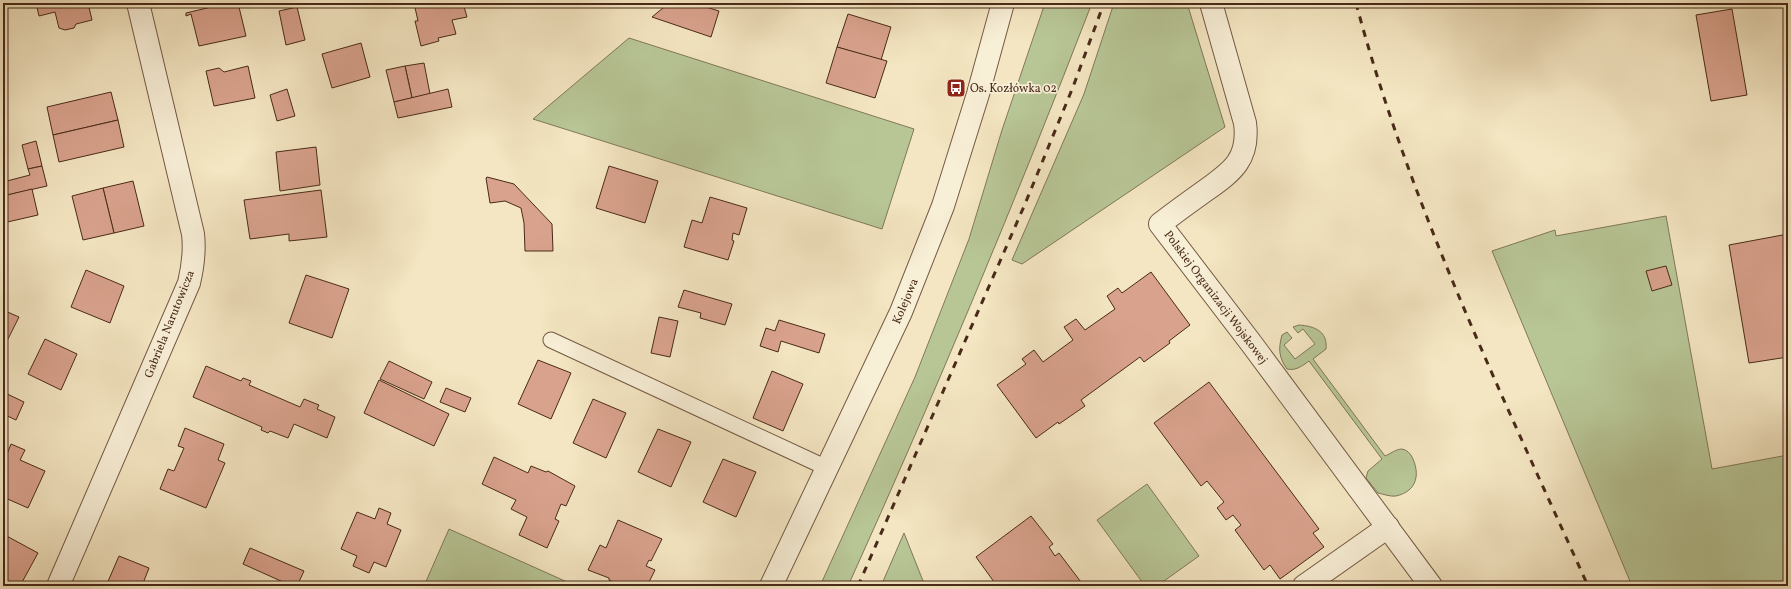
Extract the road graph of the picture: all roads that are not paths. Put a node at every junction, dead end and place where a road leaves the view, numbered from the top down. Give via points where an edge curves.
1 (138, 3) edge
2 (1003, 3) edge
3 (1211, 3) edge
4 (551, 340) dead end
5 (827, 468) junction
6 (1388, 527) junction
7 (58, 586) edge
8 (771, 586) edge
9 (1304, 586) edge
10 (1431, 586) edge

1 - 7 street, Gabriela Narutowicza via 193,234 193,266 189,283
2 - 5 street, Kolejowa via 978,94 942,206 901,312
3 - 6 street, Polskiej Organizacji Wojskowej via 1247,137 1240,159 1229,174 1160,224
4 - 5 lane
5 - 8 street, Kolejowa
6 - 9 street
6 - 10 street, Polskiej Organizacji Wojskowej

